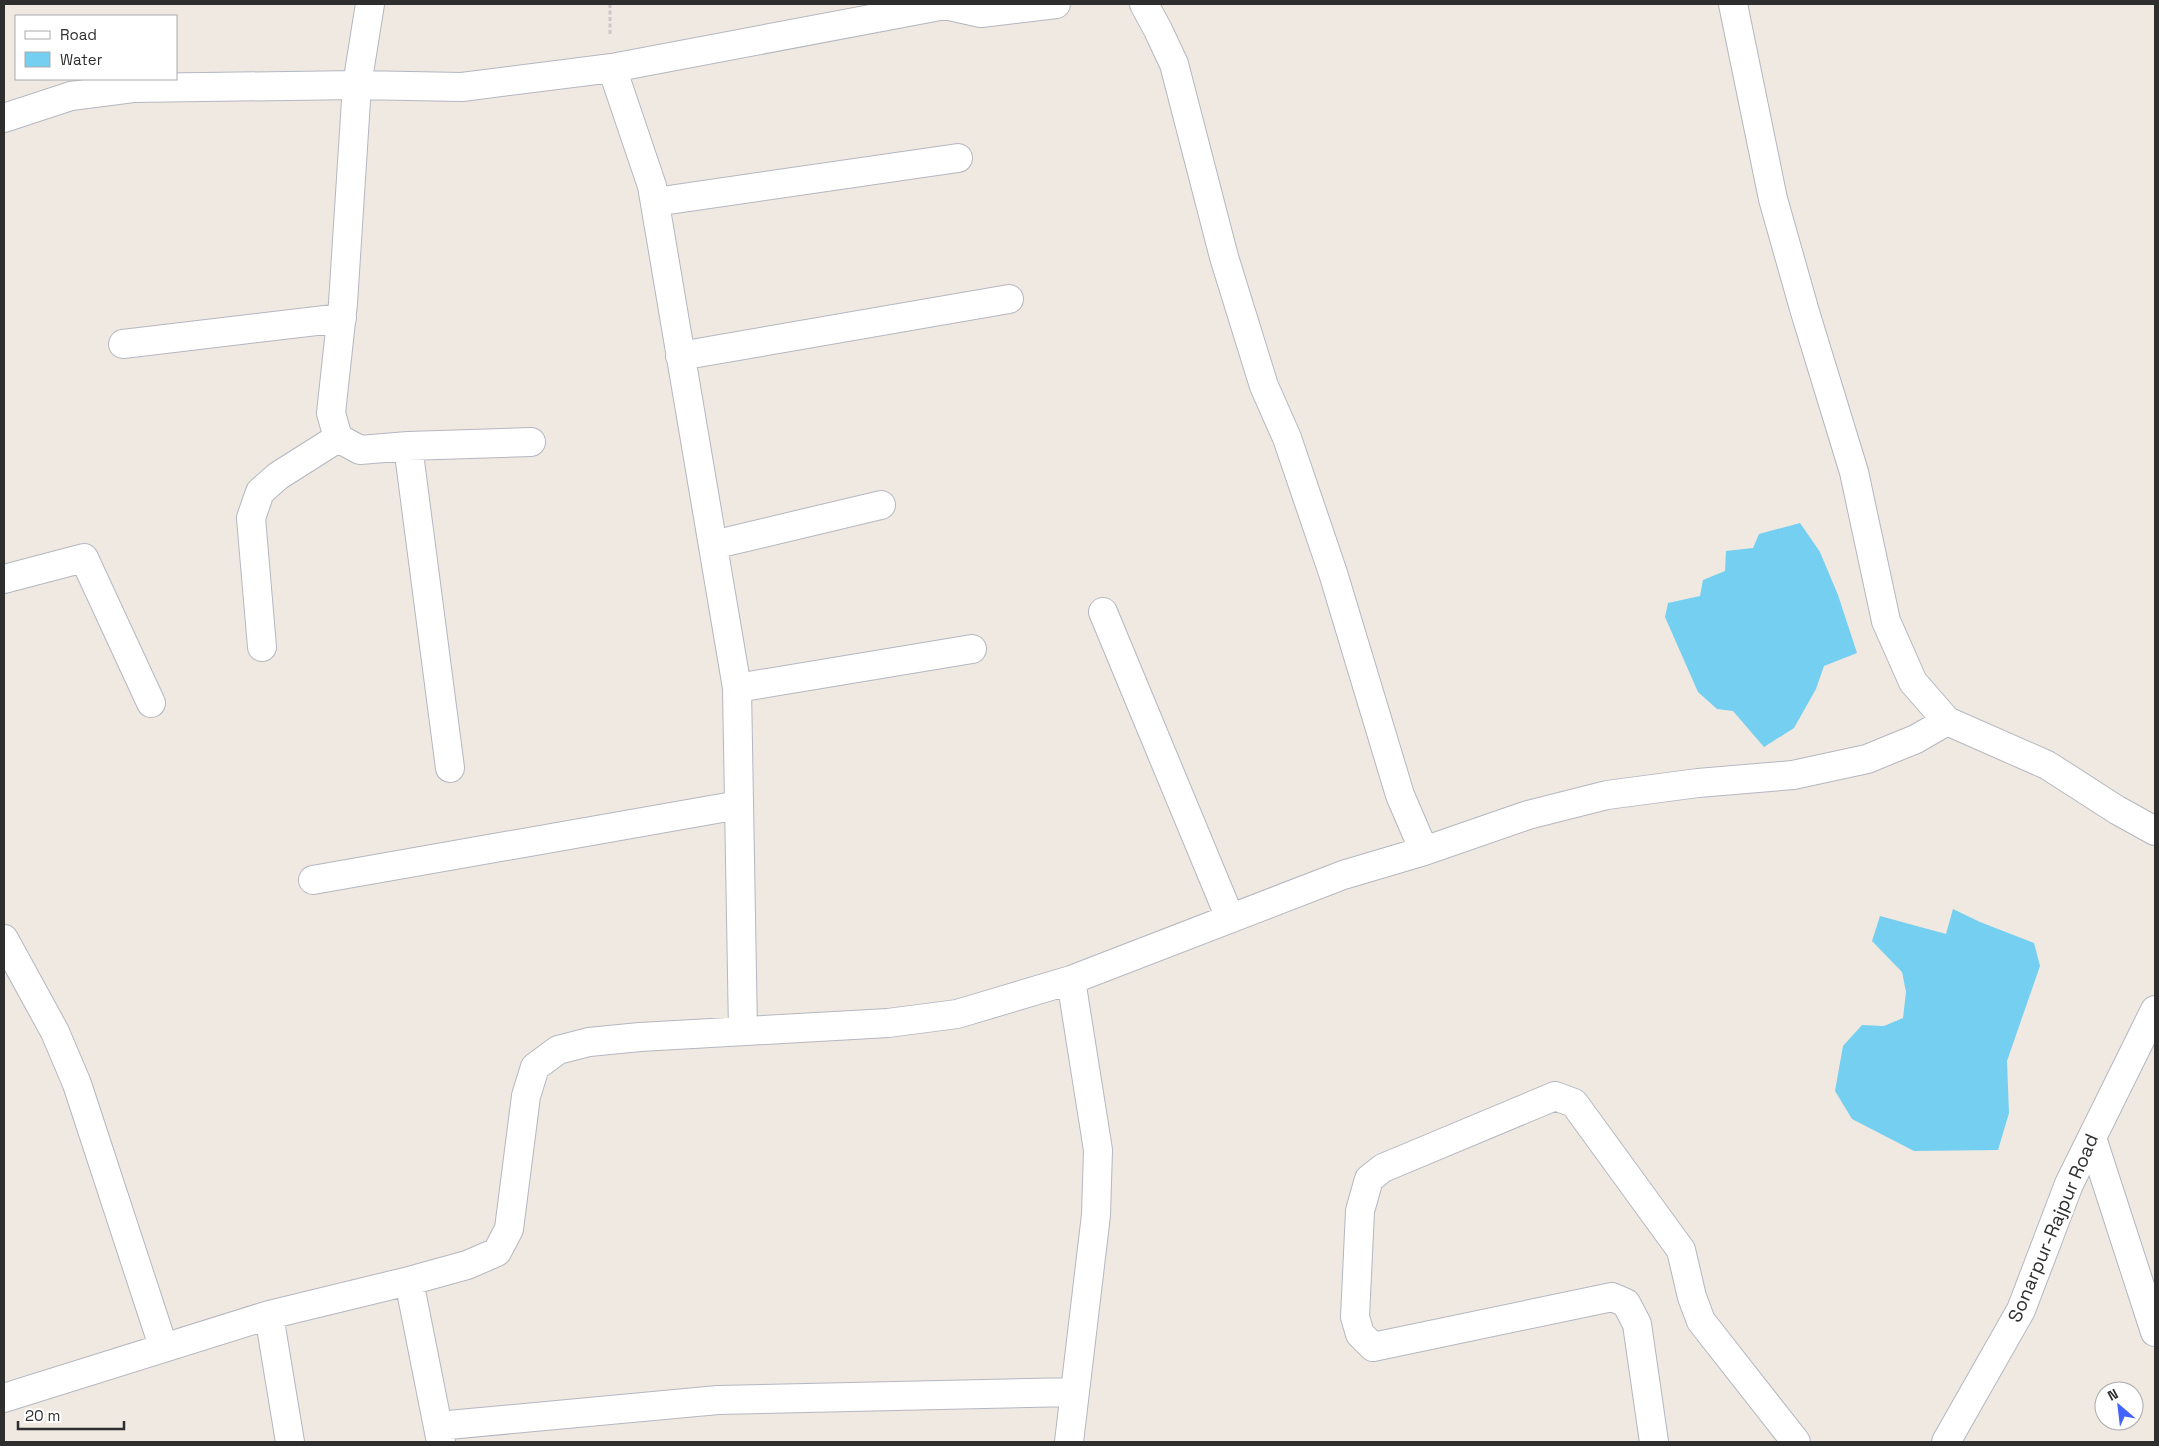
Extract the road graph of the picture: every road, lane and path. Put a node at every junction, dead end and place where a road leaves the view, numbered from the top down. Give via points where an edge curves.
1 (370, 4) edge
2 (1056, 4) edge
3 (1144, 4) edge
4 (1734, 4) edge
5 (612, 68) junction
6 (356, 85) junction
7 (4, 118) edge
8 (958, 158) dead end
9 (655, 202) junction
10 (1009, 299) dead end
11 (342, 318) junction
12 (123, 344) dead end
13 (680, 356) junction
14 (338, 438) junction
15 (531, 442) dead end
16 (408, 446) junction
17 (881, 505) dead end
18 (713, 544) junction
19 (4, 579) edge
20 (1103, 612) dead end
21 (262, 647) dead end
22 (972, 649) dead end
23 (737, 688) junction
24 (152, 703) dead end
25 (1947, 721) junction
26 (450, 768) dead end
27 (739, 805) junction
28 (2155, 831) edge
29 (1424, 850) junction
30 (313, 880) dead end
31 (1230, 918) junction
32 (4, 939) edge
33 (1071, 980) junction
34 (2155, 1010) edge
35 (743, 1031) junction
36 (2092, 1138) junction
37 (409, 1281) junction
38 (269, 1315) junction
39 (2155, 1332) edge
40 (163, 1346) junction
41 (1075, 1392) junction
42 (4, 1398) edge
43 (439, 1434) edge
44 (290, 1442) edge
45 (1069, 1442) edge
46 (1654, 1442) edge
47 (1796, 1442) edge
48 (1946, 1442) edge

1 - 6 street
2 - 5 street via 981,13 945,5
3 - 29 street via 1174,64 1224,257 1264,386 1287,438 1336,582 1400,795
4 - 25 street via 1773,200 1854,472 1886,620 1913,682
5 - 6 street via 462,87
5 - 9 street
6 - 7 street via 133,88 71,96
6 - 11 street
8 - 9 street
9 - 13 street
10 - 13 street
11 - 12 street
11 - 14 street via 331,413
13 - 18 street
14 - 16 street via 360,450
14 - 21 street via 278,476 260,492 251,518
15 - 16 street
16 - 26 street
17 - 18 street
18 - 23 street
19 - 24 street via 84,558
20 - 31 street
22 - 23 street
23 - 27 street
25 - 28 street via 2047,765
25 - 29 street via 1916,739 1867,759 1793,775 1607,795 1528,815
27 - 30 street
27 - 35 street
29 - 31 street via 1343,875
31 - 33 street
32 - 40 street via 55,1032 78,1084
33 - 35 street via 957,1014 888,1023
33 - 41 street via 1098,1150 1096,1215
34 - 36 street, Sonarpur-Rajpur Road
35 - 37 street via 589,1042 558,1050 535,1067 526,1096 509,1229 497,1252 467,1265
36 - 39 street
36 - 48 street, Sonarpur-Rajpur Road via 2069,1184 2021,1310
37 - 38 street
37 - 43 street
38 - 40 street
38 - 44 street
40 - 42 street
41 - 43 street via 718,1400
41 - 45 street
46 - 47 street via 1637,1324 1626,1303 1612,1297 1373,1346 1360,1334 1355,1317 1360,1211 1369,1179 1383,1168 1555,1096 1574,1103 1681,1250 1701,1321

